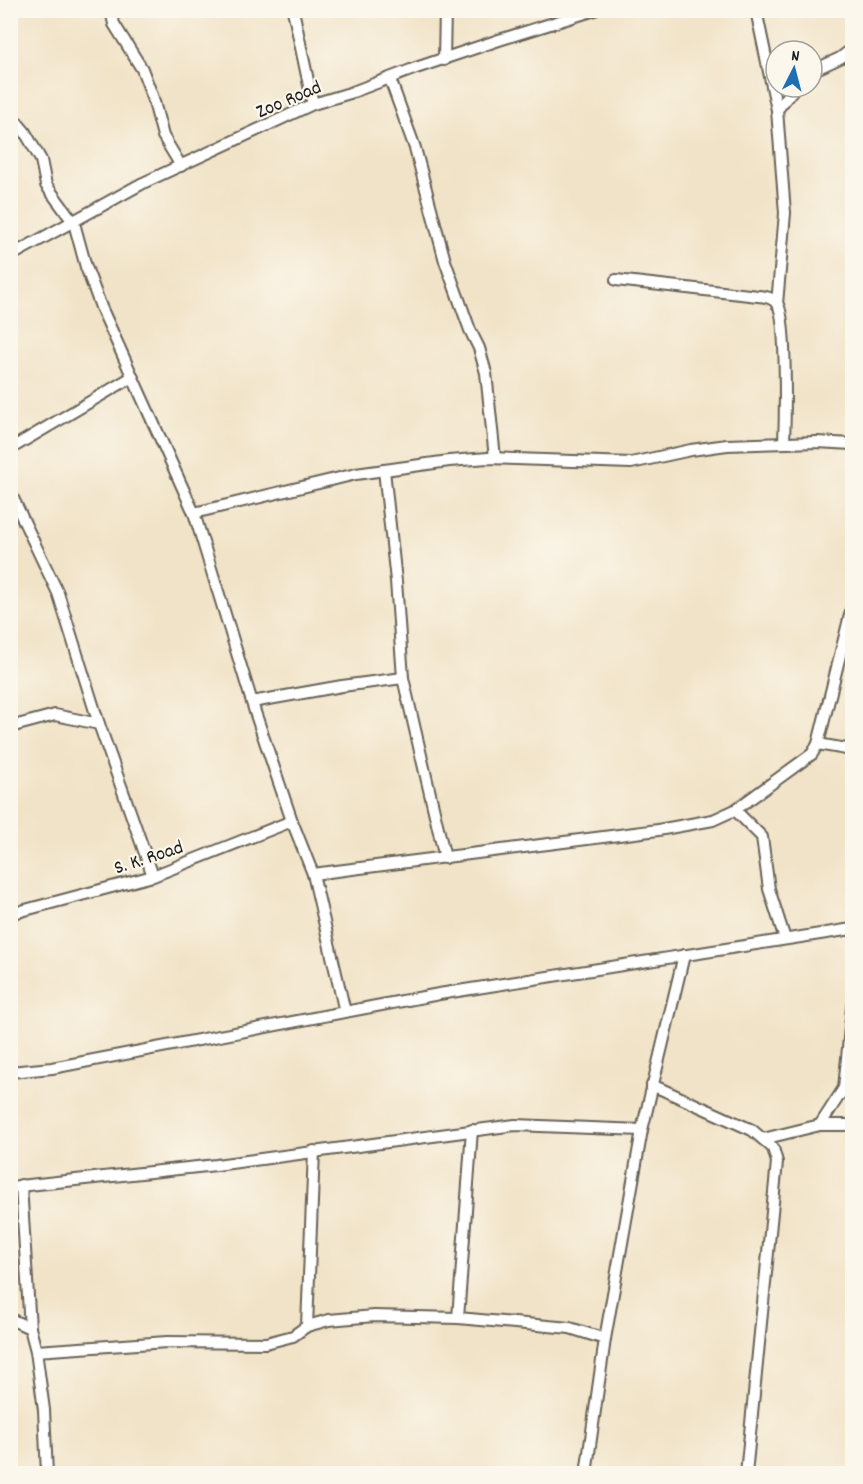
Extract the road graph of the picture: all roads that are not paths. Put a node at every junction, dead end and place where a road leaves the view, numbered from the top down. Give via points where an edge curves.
1 (111, 10) edge
2 (293, 10) edge
3 (445, 10) edge
4 (595, 10) edge
5 (756, 10) edge
6 (852, 50) edge
7 (444, 60) junction
8 (824, 65) edge
9 (390, 79) junction
10 (786, 99) edge
11 (313, 104) junction
12 (777, 110) junction
13 (10, 114) edge
14 (181, 166) junction
15 (74, 223) junction
16 (10, 256) edge
17 (616, 280) dead end
18 (777, 304) junction
19 (132, 377) junction
20 (784, 443) junction
21 (852, 444) edge
22 (10, 449) edge
23 (495, 458) junction
24 (384, 470) junction
25 (10, 492) edge
26 (194, 513) junction
27 (852, 608) edge
28 (403, 678) junction
29 (252, 702) junction
30 (99, 724) junction
31 (10, 727) edge
32 (818, 744) junction
33 (852, 750) edge
34 (735, 810) junction
35 (292, 820) junction
36 (445, 858) junction
37 (313, 874) junction
38 (153, 876) junction
39 (10, 914) edge
40 (852, 929) edge
41 (785, 939) junction
42 (684, 955) junction
43 (852, 1008) edge
44 (345, 1012) junction
45 (10, 1072) edge
46 (652, 1085) junction
47 (820, 1125) junction
48 (852, 1125) edge
49 (472, 1130) junction
50 (642, 1130) junction
51 (763, 1138) junction
52 (314, 1151) junction
53 (16, 1186) edge
54 (458, 1318) junction
55 (10, 1319) edge
56 (307, 1326) junction
57 (30, 1328) junction
58 (605, 1339) junction
59 (36, 1351) junction
60 (47, 1473) edge
61 (586, 1473) edge
62 (746, 1473) edge

1 - 14 street via 114,24 142,69 163,136
2 - 11 street
3 - 7 street
4 - 7 street, Zoo Road
5 - 12 street
6 - 8 street
7 - 9 street, Zoo Road
9 - 11 street, Zoo Road
9 - 23 street via 415,148 445,261 486,373
10 - 12 street
11 - 14 street, Zoo Road
12 - 18 street via 785,213
13 - 15 street via 41,160 46,185
14 - 15 street, Zoo Road
15 - 16 street, Zoo Road
15 - 19 street via 86,267
17 - 18 street via 758,296 771,298
18 - 20 street via 783,333
19 - 22 street
19 - 26 street
20 - 21 street
20 - 23 street via 695,449 631,463
23 - 24 street
24 - 26 street
24 - 28 street
25 - 30 street via 58,593
26 - 29 street
27 - 32 street
28 - 29 street
28 - 36 street
29 - 35 street
30 - 31 street via 55,715
30 - 38 street
32 - 33 street
32 - 34 street via 812,754
34 - 36 street via 713,820 658,830
34 - 41 street via 762,837 769,889
35 - 37 street
35 - 38 street, S. K. Road
36 - 37 street
37 - 44 street
38 - 39 street, S. K. Road
40 - 41 street
41 - 42 street
42 - 44 street
42 - 46 street
43 - 47 street via 844,1088
44 - 45 street via 52,1068
46 - 50 street
46 - 51 street
47 - 48 street
47 - 51 street
49 - 50 street via 515,1125
49 - 52 street
49 - 54 street
50 - 58 street
51 - 62 street via 773,1148 777,1162
52 - 53 street
52 - 56 street
53 - 57 street
54 - 56 street via 351,1318
54 - 58 street via 570,1328
55 - 57 street
56 - 59 street via 293,1336 266,1343 167,1342
57 - 59 street
58 - 61 street
59 - 60 street

